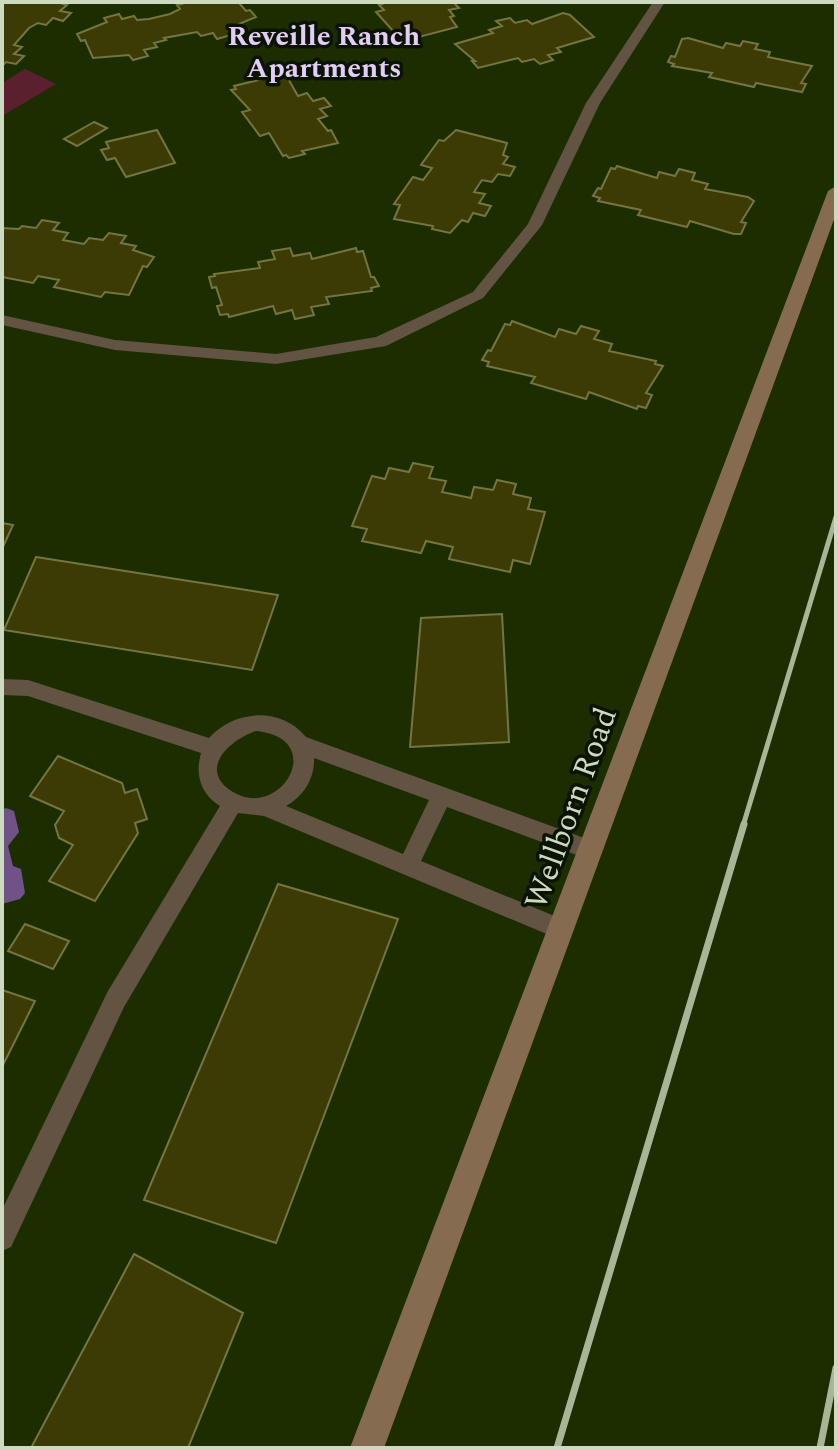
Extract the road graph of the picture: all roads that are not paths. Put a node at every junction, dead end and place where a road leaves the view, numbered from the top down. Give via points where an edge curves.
1 (659, 2) edge
2 (836, 191) edge
3 (2, 320) edge
4 (2, 687) edge
5 (300, 744) junction
6 (213, 748) junction
7 (442, 794) junction
8 (232, 804) junction
9 (265, 807) junction
10 (590, 850) junction
11 (408, 867) junction
12 (561, 929) junction
13 (2, 1238) edge
14 (367, 1448) edge

1 - 3 lane via 593,103 535,225 478,295 380,342 276,359 115,345
2 - 10 main road, Wellborn Road
4 - 6 lane via 28,688
5 - 6 lane via 277,726 253,723 230,731
5 - 7 lane
5 - 9 lane via 305,755 301,781 280,802
6 - 8 lane via 208,774 220,797
7 - 10 lane
7 - 11 lane
8 - 9 lane
8 - 13 lane via 116,999
9 - 11 lane
10 - 12 main road, Wellborn Road
11 - 12 lane
12 - 14 main road, Wellborn Road

